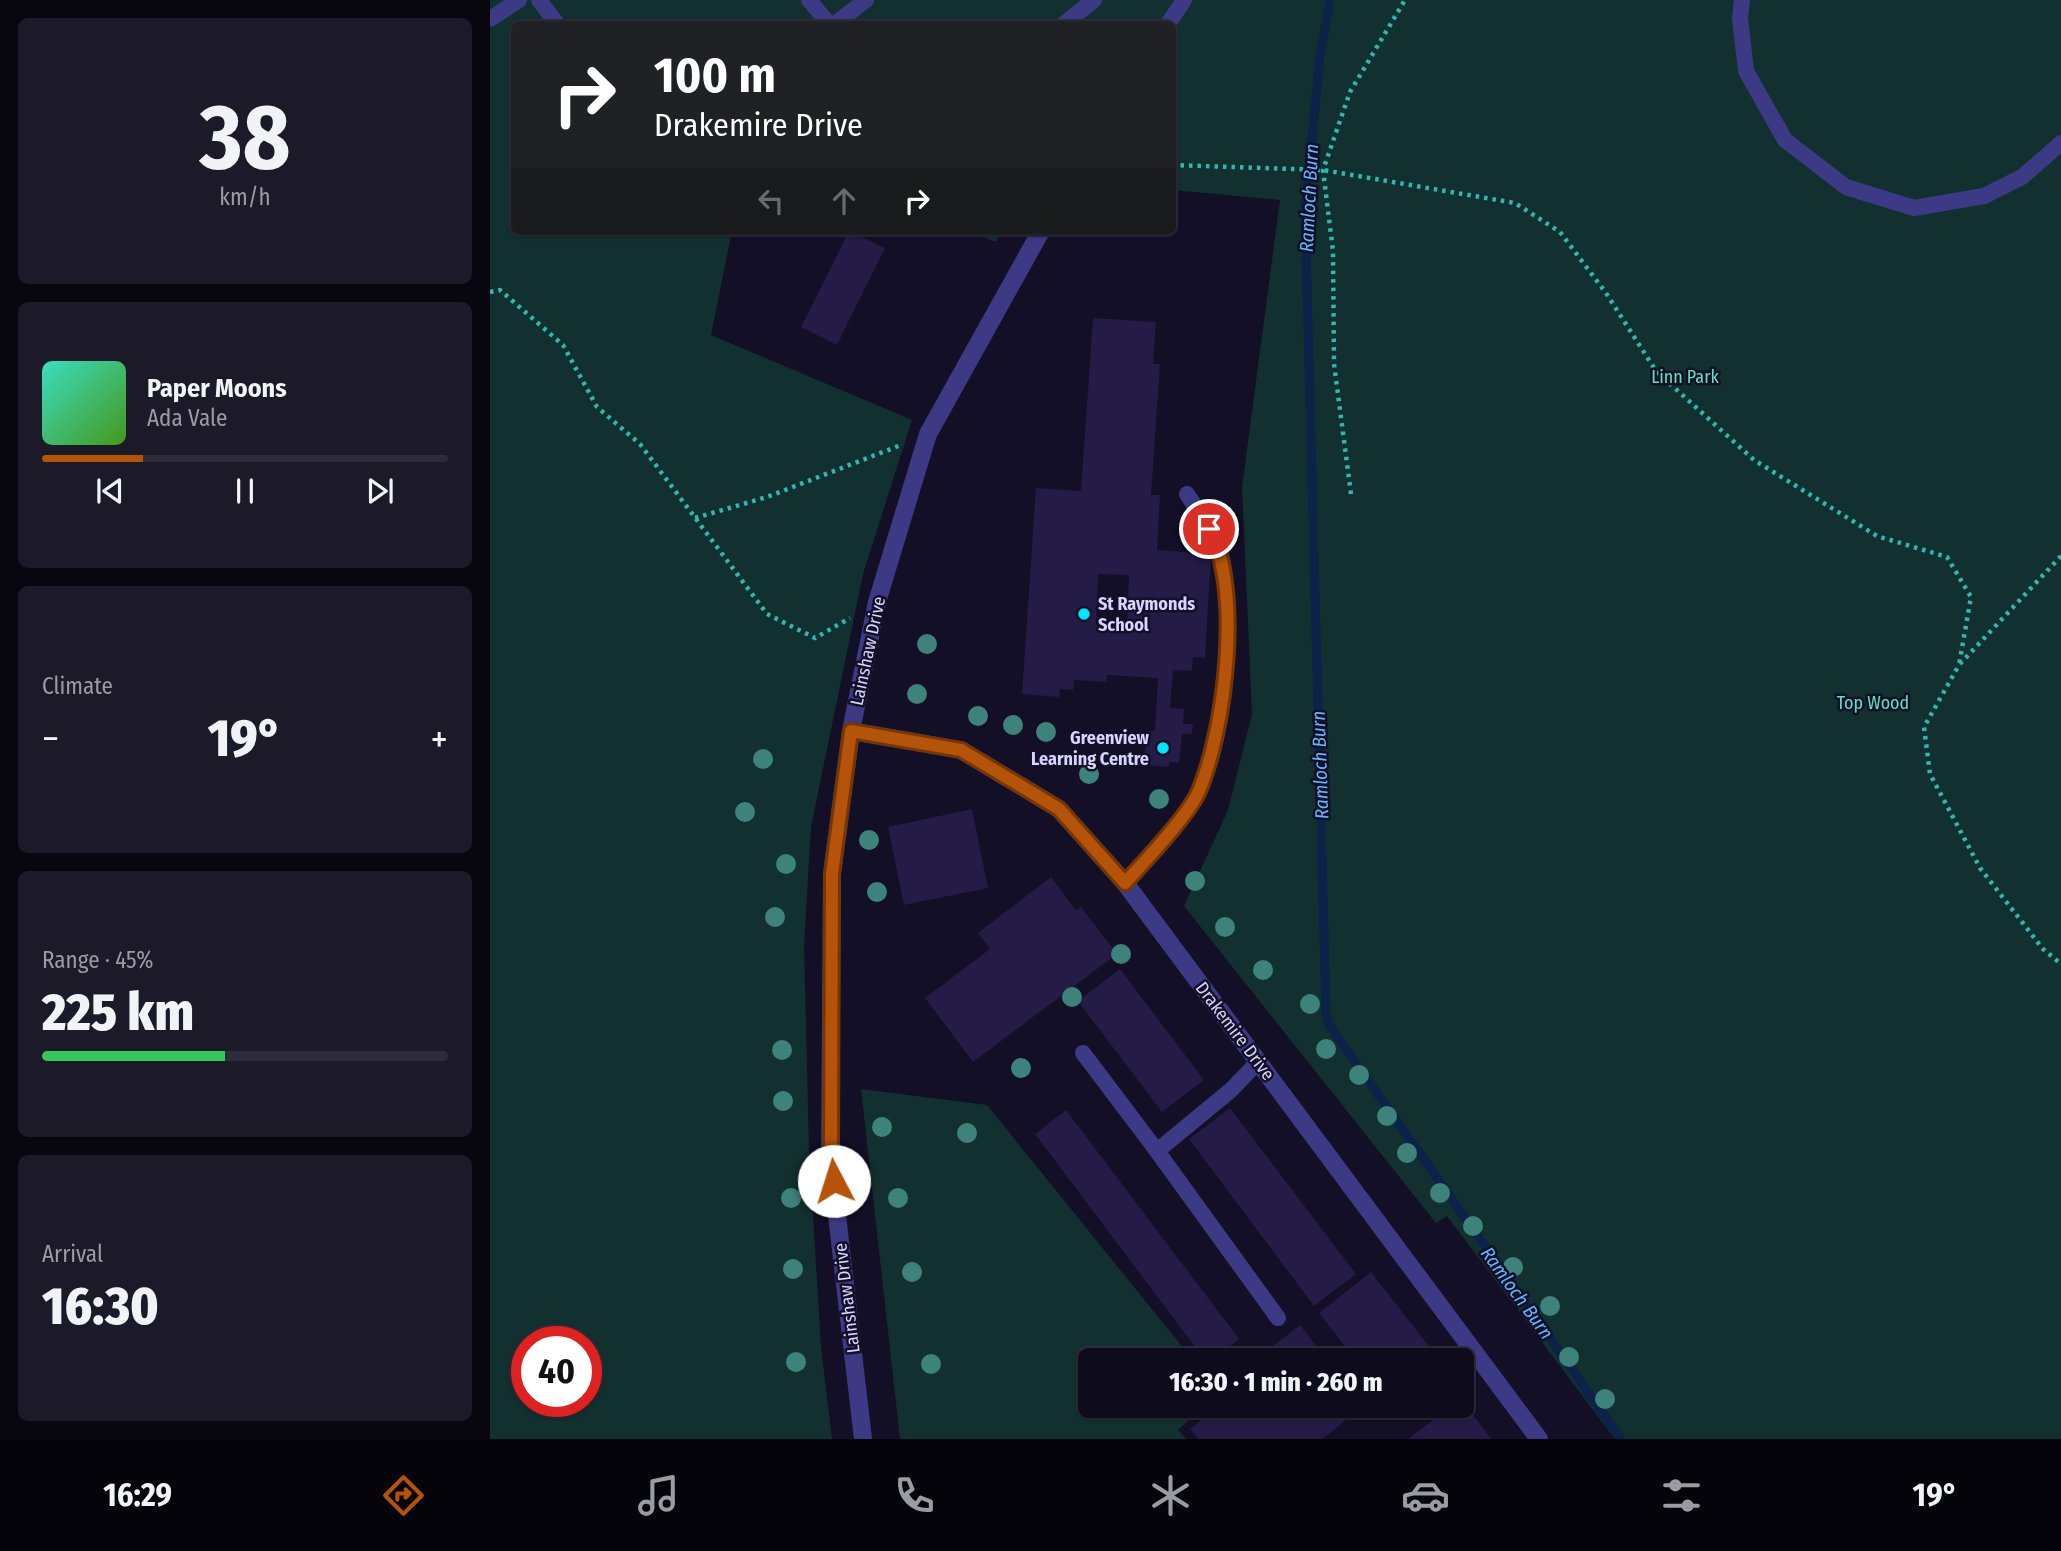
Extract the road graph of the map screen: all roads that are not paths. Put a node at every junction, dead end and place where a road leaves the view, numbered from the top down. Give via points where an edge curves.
1 (519, 0) edge
2 (539, 0) edge
3 (809, 0) edge
4 (866, 0) edge
5 (1094, 0) edge
6 (1184, 0) edge
7 (1742, 0) edge
8 (490, 19) edge
9 (555, 21) edge
10 (826, 21) edge
11 (839, 21) edge
12 (1068, 21) edge
13 (1170, 21) edge
14 (2061, 143) edge
15 (1039, 235) edge
16 (1187, 494) dead end
17 (851, 731) junction
18 (1125, 883) junction
19 (1083, 1052) dead end
20 (1258, 1062) junction
21 (1157, 1151) junction
22 (1278, 1318) dead end
23 (863, 1439) edge
24 (1539, 1439) edge

1 - 8 lane
2 - 9 lane
3 - 10 lane
4 - 11 lane
5 - 12 lane
6 - 13 lane
7 - 14 lane via 1746,71 1785,140 1846,187 1914,208 1984,196 2022,177
15 - 17 street, Lainshaw Drive via 928,435 877,602
16 - 18 lane via 1219,547 1227,617 1222,713 1198,793
17 - 18 street, Drakemire Drive via 961,750 1059,809
17 - 23 street, Lainshaw Drive via 832,874 831,1156
18 - 20 street, Drakemire Drive
19 - 21 lane
20 - 21 lane
20 - 24 street, Drakemire Drive
21 - 22 lane

